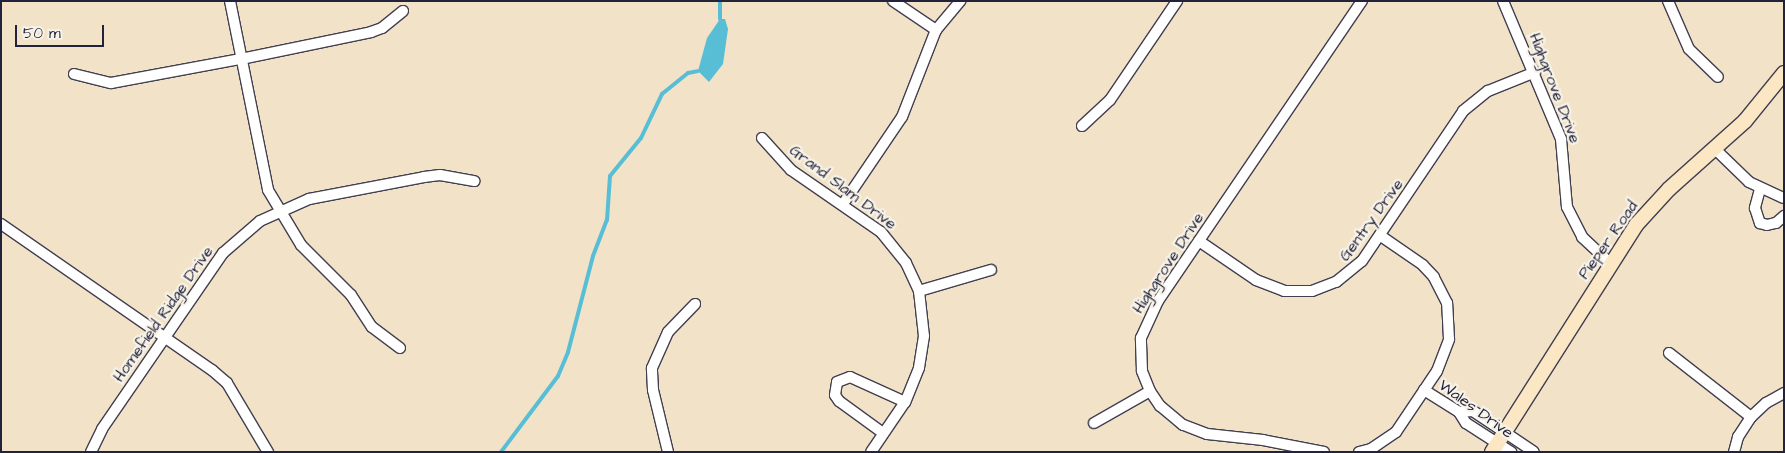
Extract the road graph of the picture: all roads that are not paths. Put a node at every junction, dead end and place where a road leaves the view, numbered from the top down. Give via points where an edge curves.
1 (230, 1) edge
2 (893, 1) edge
3 (960, 1) edge
4 (1177, 1) edge
5 (1362, 1) edge
6 (1503, 1) edge
7 (1668, 1) edge
8 (403, 11) dead end
9 (936, 30) junction
10 (241, 59) junction
11 (1535, 72) junction
12 (1784, 73) edge
13 (74, 74) dead end
14 (1718, 78) dead end
15 (1082, 126) dead end
16 (762, 138) dead end
17 (1715, 149) junction
18 (474, 181) dead end
19 (1760, 189) junction
20 (1784, 198) edge
21 (843, 204) junction
22 (278, 210) junction
23 (1784, 216) edge
24 (1, 224) edge
25 (1381, 236) junction
26 (1199, 241) junction
27 (1610, 263) junction
28 (992, 270) dead end
29 (919, 291) junction
30 (695, 304) dead end
31 (165, 338) junction
32 (400, 348) dead end
33 (1670, 354) dead end
34 (1424, 390) junction
35 (1150, 391) junction
36 (1784, 393) edge
37 (905, 402) junction
38 (1459, 412) junction
39 (1751, 417) junction
40 (1094, 423) dead end
41 (1505, 430) junction
42 (883, 433) junction
43 (1494, 447) edge
44 (91, 452) edge
45 (268, 452) edge
46 (668, 452) edge
47 (871, 452) edge
48 (1324, 452) edge
49 (1359, 452) edge
50 (1511, 452) edge
51 (1534, 452) edge
52 (1734, 452) edge

1 - 10 street
2 - 9 street
3 - 9 street
4 - 15 street via 1110,100
5 - 26 street, Highgrove Drive
6 - 11 street, Highgrove Drive
7 - 14 street via 1689,49
8 - 10 street via 382,28 371,32
9 - 21 street via 902,117
10 - 13 street via 111,83
10 - 22 street via 268,190
11 - 25 street, Gentry Drive via 1488,91 1463,112
11 - 27 street, Highgrove Drive via 1561,140 1567,207 1582,237
12 - 17 street, Pieper Road via 1745,121
16 - 21 street, Grand Slam Drive via 791,170
17 - 19 street
17 - 27 street, Pieper Road via 1669,189 1636,225
18 - 22 street, Homefield Ridge Drive via 440,175 424,177 309,199
19 - 20 street
19 - 23 street via 1755,208 1760,222 1767,226
21 - 29 street, Grand Slam Drive via 882,232 896,248
22 - 31 street, Homefield Ridge Drive via 243,234 223,253
22 - 32 street via 301,245 351,295 372,327
24 - 31 street
25 - 26 street, Gentry Drive via 1348,275 1324,288 1298,291 1284,291 1256,280
25 - 34 street via 1423,265 1441,288 1447,303 1450,320 1446,353
26 - 35 street, Highgrove Drive via 1147,319 1141,338 1142,371
27 - 41 street, Pieper Road
28 - 29 street
29 - 37 street, Grand Slam Drive via 924,317 923,350
30 - 46 street via 668,332 652,368
31 - 44 street, Homefield Ridge Drive via 102,429
31 - 45 street via 227,383
33 - 39 street
34 - 38 street, Wales Drive
34 - 49 street via 1396,432
35 - 40 street
35 - 48 street, Highgrove Drive via 1168,415 1207,434 1263,440
36 - 39 street via 1766,402
37 - 42 street, Grand Slam Drive
37 - 42 street via 850,377 837,382 835,395 839,401
38 - 41 street, Wales Drive via 1473,411
38 - 43 street, Wales Drive via 1466,423
39 - 52 street via 1738,437
41 - 43 street, Pieper Road
41 - 51 street, Wales Drive
42 - 47 street, Grand Slam Drive
43 - 50 street, Wales Drive

